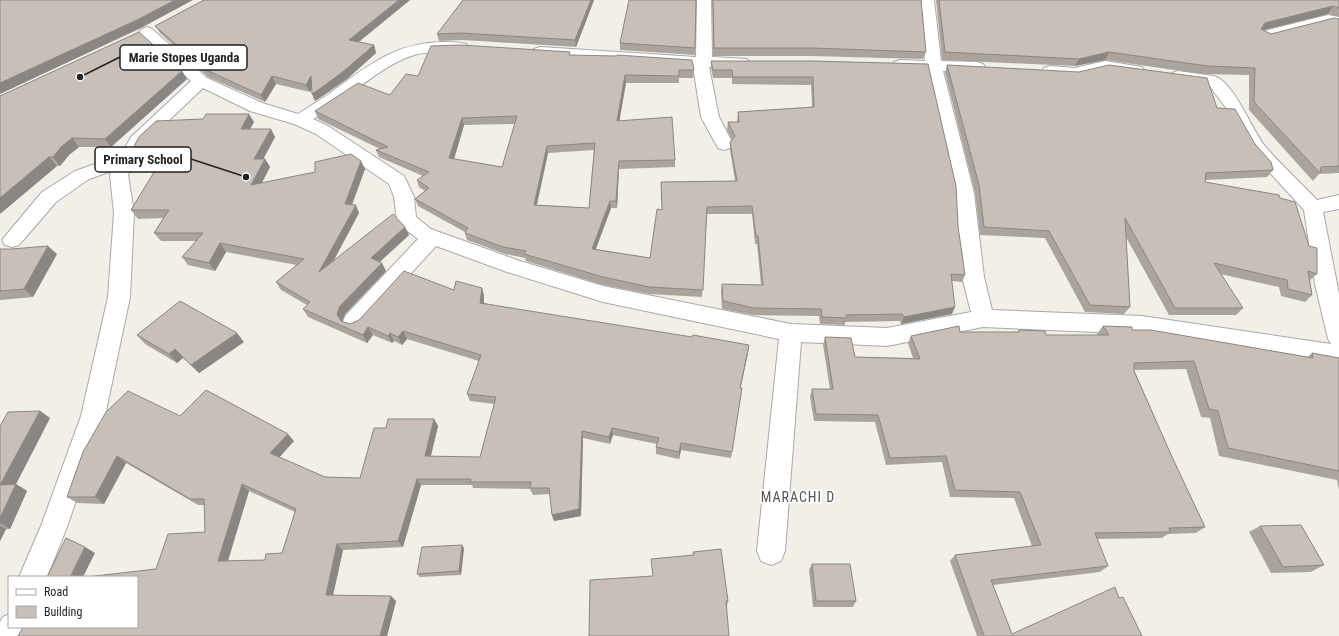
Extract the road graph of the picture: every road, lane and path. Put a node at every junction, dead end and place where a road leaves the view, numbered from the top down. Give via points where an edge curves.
1 (704, 0) edge
2 (927, 0) edge
3 (1339, 22) edge
4 (147, 32) dead end
5 (1265, 35) edge
6 (471, 47) edge
7 (527, 51) edge
8 (702, 62) junction
9 (758, 62) edge
10 (880, 65) edge
11 (934, 67) junction
12 (997, 68) edge
13 (1036, 71) edge
14 (201, 81) junction
15 (300, 120) junction
16 (724, 144) dead end
17 (127, 159) junction
18 (1339, 202) edge
19 (1313, 208) junction
20 (432, 237) junction
21 (12, 240) dead end
22 (983, 318) junction
23 (354, 321) edge
24 (791, 333) junction
25 (1339, 339) edge
26 (1339, 355) edge
27 (771, 551) dead end
28 (33, 576) edge

1 - 8 street
2 - 11 street
3 - 5 street via 1328,19
4 - 14 street
6 - 15 street via 435,47 410,51 362,76
7 - 8 street
8 - 9 street
8 - 16 street via 703,83 710,117
10 - 11 street
11 - 12 street
11 - 22 street via 964,193 973,278
13 - 19 street via 1075,73 1105,66 1214,81 1234,107 1256,147
14 - 15 street via 256,107
14 - 17 street via 137,141
15 - 20 street via 322,130 397,180 404,198 407,220 424,234
17 - 21 street via 82,175 49,197
17 - 28 street via 119,175 124,213 119,297 93,416 54,527
18 - 19 street
19 - 25 street via 1326,284
20 - 23 street
20 - 24 street via 514,267 603,294
22 - 24 street via 887,337
22 - 26 street via 1142,325
24 - 27 street

